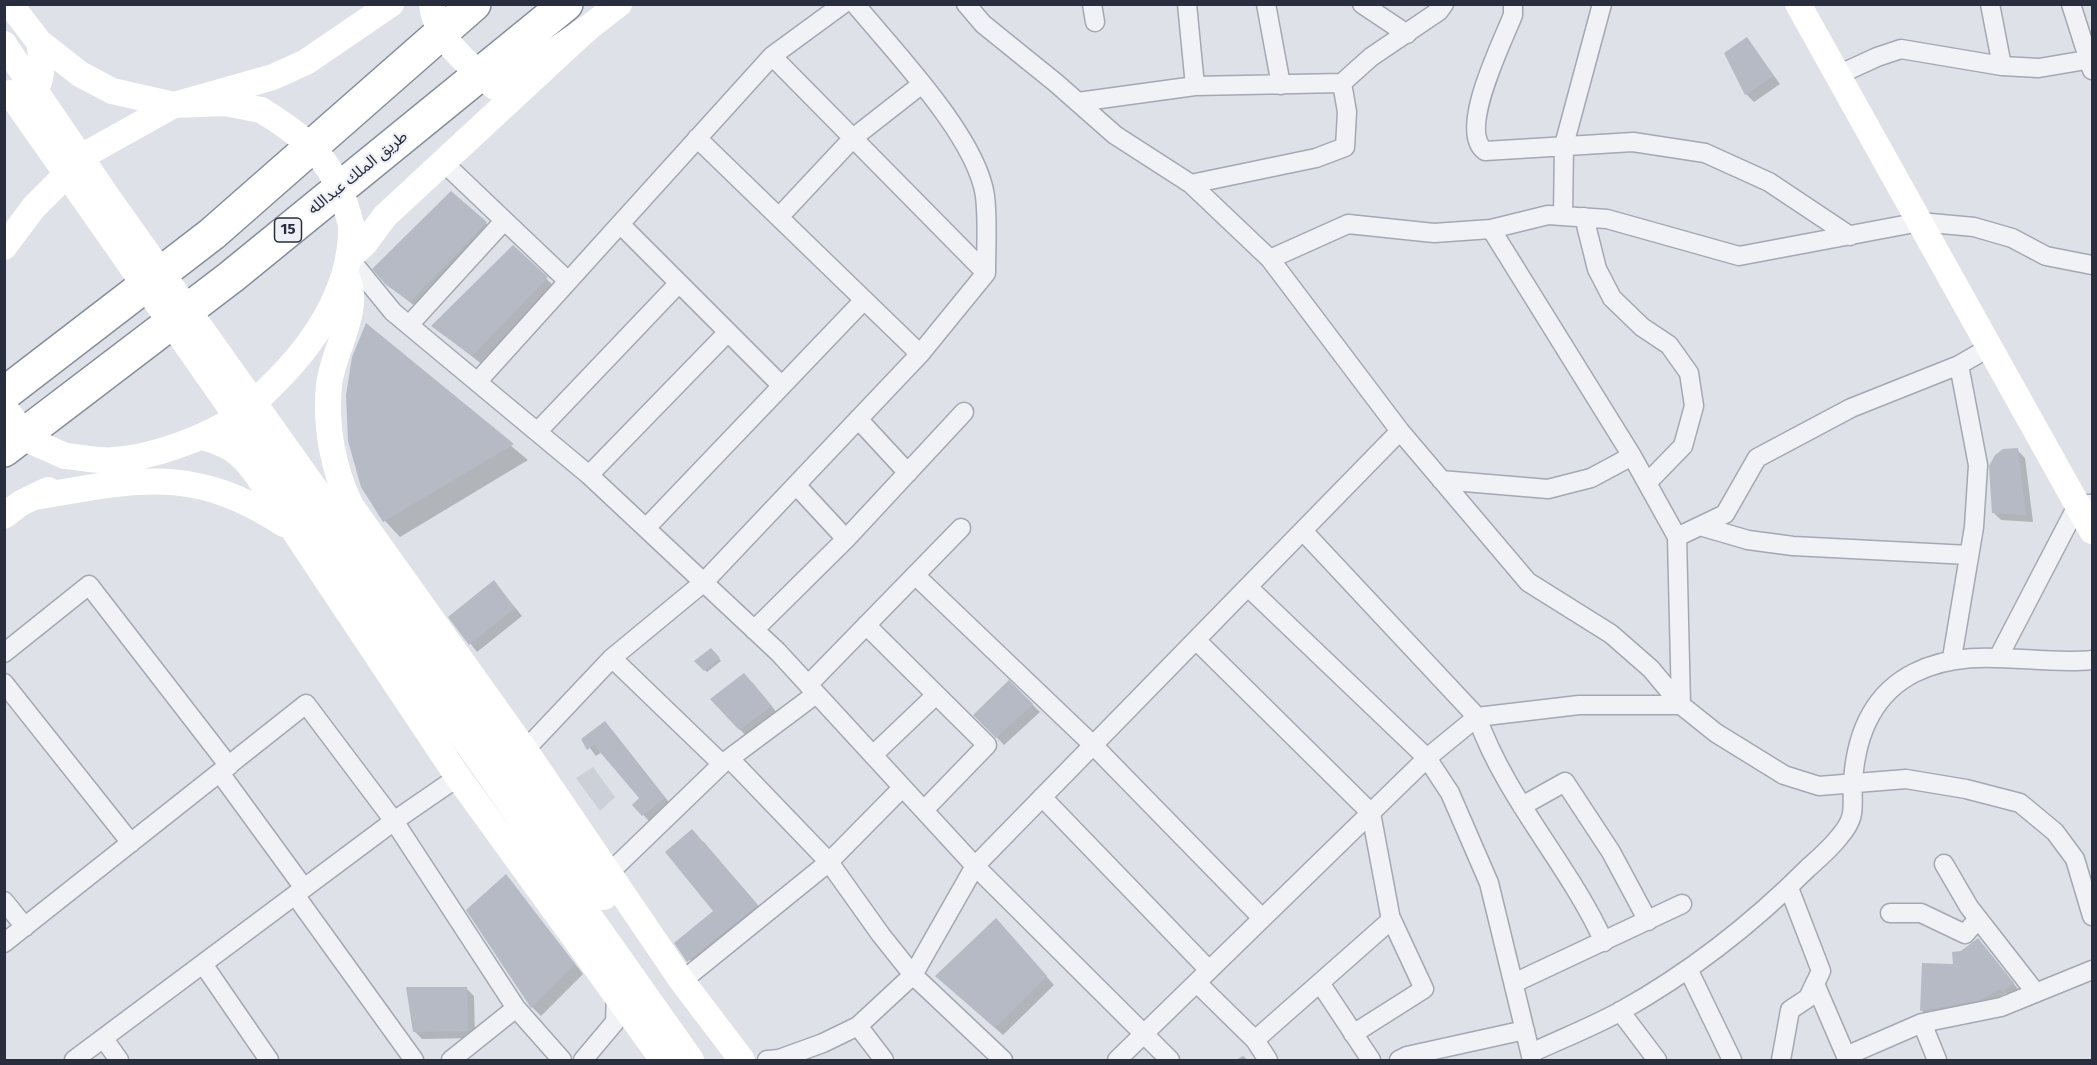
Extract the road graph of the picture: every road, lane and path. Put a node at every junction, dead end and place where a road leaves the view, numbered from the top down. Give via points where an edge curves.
1 (10, 4) edge
2 (391, 4) edge
3 (432, 4) edge
4 (474, 4) edge
5 (566, 4) edge
6 (620, 4) edge
7 (843, 4) edge
8 (855, 4) edge
9 (966, 4) edge
10 (1187, 4) edge
11 (1266, 4) edge
12 (1362, 4) edge
13 (1395, 4) edge
14 (1444, 4) edge
15 (1513, 4) edge
16 (1602, 4) edge
17 (1798, 4) edge
18 (1990, 4) edge
19 (2070, 4) edge
20 (818, 11) edge
21 (1391, 23) junction
22 (588, 28) junction
23 (1407, 34) junction
24 (39, 42) junction
25 (4, 44) edge
26 (772, 56) junction
27 (2092, 63) edge
28 (2002, 66) junction
29 (1838, 75) junction
30 (1341, 83) junction
31 (922, 84) junction
32 (1281, 85) junction
33 (1195, 86) junction
34 (12, 89) edge
35 (1078, 102) junction
36 (174, 105) junction
37 (697, 138) junction
38 (853, 138) junction
39 (1564, 145) junction
40 (443, 162) junction
41 (1191, 184) junction
42 (1563, 216) junction
43 (779, 217) junction
44 (1584, 218) junction
45 (504, 221) junction
46 (1920, 222) junction
47 (620, 224) junction
48 (1491, 229) junction
49 (1850, 236) junction
50 (4, 247) edge
51 (1270, 259) junction
52 (347, 265) junction
53 (2092, 266) edge
54 (986, 273) junction
55 (568, 281) junction
56 (679, 283) junction
57 (864, 300) junction
58 (409, 325) junction
59 (728, 332) junction
60 (1990, 347) junction
61 (920, 354) junction
62 (1959, 365) junction
63 (478, 381) junction
64 (782, 386) junction
65 (4, 394) edge
66 (4, 407) edge
67 (964, 412) dead end
68 (858, 419) junction
69 (538, 431) junction
70 (1400, 431) junction
71 (202, 437) junction
72 (4, 450) edge
73 (1632, 456) junction
74 (114, 461) junction
75 (283, 463) junction
76 (334, 465) junction
77 (908, 473) junction
78 (589, 475) junction
79 (1441, 480) junction
80 (1647, 483) junction
81 (796, 485) junction
82 (34, 497) junction
83 (2085, 504) edge
84 (277, 506) junction
85 (4, 516) edge
86 (1700, 526) junction
87 (646, 528) junction
88 (961, 528) dead end
89 (295, 531) junction
90 (1303, 531) junction
91 (2092, 531) edge
92 (1677, 537) junction
93 (846, 539) junction
94 (1969, 555) junction
95 (915, 575) junction
96 (704, 582) junction
97 (1248, 587) junction
98 (866, 625) junction
99 (754, 630) junction
100 (1196, 639) junction
101 (4, 653) edge
102 (1999, 656) junction
103 (612, 658) junction
104 (1952, 658) junction
105 (2092, 660) edge
106 (4, 683) edge
107 (812, 689) junction
108 (936, 695) junction
109 (1681, 705) junction
110 (1477, 717) junction
111 (1093, 745) junction
112 (525, 750) junction
113 (873, 755) junction
114 (1427, 758) junction
115 (726, 761) junction
116 (224, 769) junction
117 (458, 777) junction
118 (1852, 783) junction
119 (902, 788) junction
120 (1042, 797) junction
121 (1522, 806) junction
122 (924, 810) junction
123 (1371, 813) junction
124 (394, 821) junction
125 (132, 843) junction
126 (828, 862) junction
127 (1944, 864) dead end
128 (975, 866) junction
129 (609, 873) junction
130 (1789, 888) junction
131 (300, 892) junction
132 (4, 901) edge
133 (1682, 904) dead end
134 (1890, 913) dead end
135 (1390, 916) junction
136 (2092, 916) edge
137 (1262, 918) junction
138 (1978, 919) junction
139 (1648, 921) junction
140 (25, 927) junction
141 (1604, 942) junction
142 (4, 943) edge
143 (203, 964) junction
144 (1688, 969) junction
145 (2092, 970) edge
146 (913, 975) junction
147 (1203, 976) junction
148 (682, 981) junction
149 (1514, 983) junction
150 (1320, 984) junction
151 (1815, 984) junction
152 (616, 993) junction
153 (2037, 993) junction
154 (516, 1008) junction
155 (1620, 1011) junction
156 (1922, 1023) junction
157 (858, 1026) junction
158 (1525, 1030) junction
159 (1143, 1034) junction
160 (1353, 1034) junction
161 (104, 1039) junction
162 (1254, 1040) junction
163 (823, 1043) junction
164 (1531, 1057) edge
165 (1405, 1059) edge
166 (74, 1060) edge
167 (119, 1060) edge
168 (269, 1060) edge
169 (414, 1060) edge
170 (451, 1060) edge
171 (562, 1060) edge
172 (583, 1060) edge
173 (663, 1060) edge
174 (691, 1060) edge
175 (721, 1060) edge
176 (742, 1060) edge
177 (767, 1060) edge
178 (804, 1060) edge
179 (884, 1060) edge
180 (1003, 1060) edge
181 (1117, 1060) edge
182 (1170, 1060) edge
183 (1268, 1060) edge
184 (1371, 1060) edge
185 (1657, 1060) edge
186 (1732, 1060) edge
187 (1781, 1060) edge
188 (1937, 1060) edge

1 - 24 main road
2 - 36 main road via 306,62 273,77
3 - 22 main road, bridge via 434,19 465,62 495,87
4 - 65 highway via 212,234
5 - 72 highway, طريق الملك عبدالله / 15 via 231,276
6 - 22 main road
7 - 20 street
8 - 31 street
9 - 35 street via 983,24
10 - 33 street
11 - 32 street
12 - 21 street
13 - 21 street
14 - 23 street
15 - 39 street via 1513,15 1480,100 1475,135 1478,146 1496,152
16 - 39 street
17 - 29 main road
18 - 28 street
19 - 27 street
20 - 26 street
21 - 23 street
22 - 40 main road
23 - 30 street
24 - 34 main road via 41,76 36,90 22,101
24 - 36 main road via 80,74 112,91
25 - 34 main road
26 - 37 street
26 - 38 street
27 - 28 street via 2039,68
28 - 29 street via 1901,49
29 - 46 main road
30 - 32 street
30 - 41 street via 1347,112 1345,147 1316,158
31 - 38 street
31 - 54 street via 966,146 985,194
32 - 33 street
33 - 35 street
34 - 75 main road, bridge via 109,199
35 - 41 street via 1115,135
36 - 50 main road via 88,153 33,207
36 - 52 main road, bridge via 225,103 261,110 321,156 344,195 351,225
37 - 43 street
37 - 47 street
38 - 43 street
38 - 54 street
39 - 42 street
39 - 49 street via 1633,142 1706,153 1769,182
40 - 45 street
40 - 52 main road via 385,216
41 - 51 street
42 - 44 street
42 - 48 street via 1548,215
43 - 57 street
44 - 49 street via 1606,219 1739,256
44 - 80 street via 1597,269 1612,298 1668,345 1689,373 1694,406 1683,446
45 - 55 street
45 - 58 street
46 - 49 street
46 - 53 street via 1974,227 2012,238 2046,256
46 - 60 main road
47 - 55 street
47 - 56 street
48 - 51 street via 1434,233 1348,224
48 - 73 street
51 - 70 street
52 - 58 street
52 - 71 main road via 312,340 289,370 241,415
52 - 76 main road via 350,309 329,385
54 - 61 street
55 - 63 street
56 - 59 street
56 - 69 street
57 - 61 street
57 - 64 street
58 - 63 street
59 - 64 street
59 - 78 street
60 - 62 street
60 - 83 main road
61 - 68 street
62 - 86 street via 1851,408 1757,458 1725,514
62 - 94 street via 1978,465
63 - 69 street
64 - 87 street
66 - 74 main road, bridge via 29,440 65,456
67 - 77 street
68 - 77 street
68 - 81 street
69 - 78 street
70 - 79 street
70 - 90 street
71 - 74 main road
71 - 84 main road via 241,454
73 - 79 street via 1591,478 1548,489
73 - 80 street
74 - 82 main road
75 - 174 main road
75 - 175 main road
76 - 84 main road via 295,446 284,451 273,460 270,469
76 - 112 main road via 351,507
77 - 93 street
78 - 87 street
79 - 109 street via 1528,582 1611,634 1651,669
80 - 92 street
81 - 93 street
81 - 96 street
82 - 85 main road
82 - 89 main road via 146,480 182,482 253,504
83 - 91 main road
83 - 102 street
84 - 89 main road
86 - 92 street
86 - 94 street via 1748,540 1793,546
87 - 96 street
88 - 95 street
89 - 117 main road
90 - 97 street
90 - 110 street
92 - 109 street
93 - 99 street
94 - 104 street
95 - 98 street
95 - 111 street
96 - 99 street
96 - 103 street
97 - 100 street
97 - 114 street
98 - 107 street
98 - 108 street
99 - 107 street
100 - 111 street
100 - 123 street
101 - 116 street via 89,585
102 - 104 street
102 - 105 street via 2064,663
103 - 112 street
103 - 115 street
104 - 118 street via 1913,673 1878,701 1858,738
106 - 125 street
107 - 113 street
107 - 115 street
108 - 113 street
108 - 122 street via 987,745
109 - 110 street via 1579,705
109 - 118 street via 1716,733 1784,775 1819,786
110 - 114 street
110 - 121 street via 1488,749
111 - 120 street
111 - 137 street
112 - 129 main road
113 - 119 street
114 - 123 street
114 - 149 street via 1450,793 1490,883
115 - 126 street
115 - 129 street
116 - 124 street via 306,704
116 - 125 street
116 - 131 street
117 - 124 street
117 - 152 main road
118 - 130 street via 1854,815 1841,836
118 - 136 street via 1906,779 2020,803 2055,832 2075,859
119 - 122 street
119 - 126 street
120 - 128 street
120 - 147 street
121 - 139 street via 1566,782 1611,852
121 - 141 street via 1586,903
122 - 128 street
123 - 135 street
123 - 137 street
124 - 131 street
124 - 154 street
125 - 140 street
126 - 146 street
126 - 148 street
127 - 138 street
128 - 146 street
128 - 159 street
129 - 148 main road
130 - 144 street
130 - 151 street via 1821,971
131 - 143 street
131 - 169 street
132 - 140 street
133 - 139 street
134 - 138 street via 1921,913 1965,934
135 - 150 street via 1391,920
135 - 160 street via 1424,989
137 - 147 street
138 - 153 street
139 - 141 street
140 - 142 street
141 - 149 street
143 - 161 street
143 - 168 street
144 - 155 street
144 - 186 street
145 - 153 street
146 - 157 street
146 - 180 street
147 - 159 street
147 - 162 street
148 - 176 main road
149 - 158 street
150 - 160 street
150 - 162 street
151 - 156 street via 1846,1056
151 - 187 street via 1808,998 1790,1010
152 - 172 street via 615,1022
152 - 173 main road
153 - 156 street via 2001,1007
154 - 170 street
154 - 171 street
155 - 164 street
155 - 185 street
156 - 188 street
157 - 163 street
157 - 179 street
158 - 164 street
158 - 165 street
159 - 181 street
159 - 182 street
160 - 184 street
161 - 166 street
161 - 167 street
162 - 183 street
163 - 177 street
163 - 178 street

